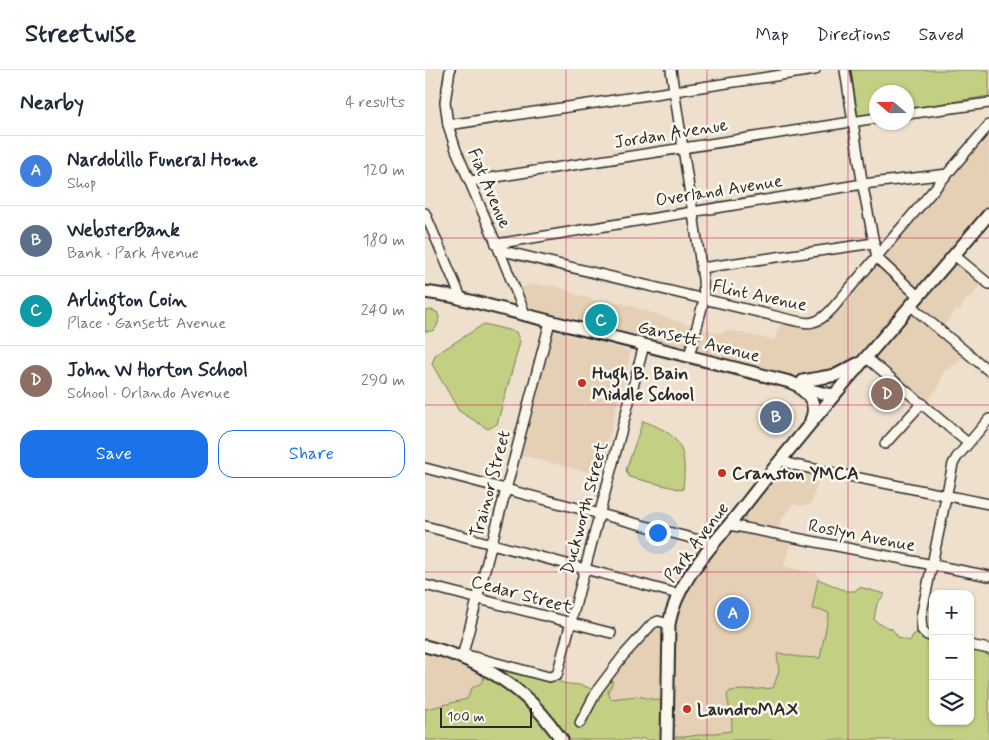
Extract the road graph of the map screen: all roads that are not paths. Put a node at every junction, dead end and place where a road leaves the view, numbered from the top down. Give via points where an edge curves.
1 (450, 70) edge
2 (671, 70) edge
3 (815, 70) edge
4 (845, 70) edge
5 (675, 92) junction
6 (989, 103) edge
7 (914, 113) edge
8 (869, 119) edge
9 (854, 121) junction
10 (449, 125) junction
11 (989, 125) edge
12 (683, 148) junction
13 (948, 174) junction
14 (470, 181) junction
15 (863, 184) junction
16 (693, 210) junction
17 (425, 213) edge
18 (989, 214) edge
19 (874, 243) junction
20 (498, 247) junction
21 (955, 255) junction
22 (877, 258) junction
23 (701, 268) junction
24 (989, 284) edge
25 (425, 292) edge
26 (919, 296) junction
27 (462, 300) junction
28 (704, 300) junction
29 (911, 306) junction
30 (526, 316) junction
31 (550, 322) junction
32 (644, 345) junction
33 (689, 356) junction
34 (867, 358) junction
35 (989, 371) edge
36 (797, 383) junction
37 (834, 394) junction
38 (922, 403) junction
39 (989, 419) edge
40 (810, 424) junction
41 (968, 443) junction
42 (885, 444) dead end
43 (780, 460) junction
44 (425, 468) edge
45 (506, 489) junction
46 (947, 495) junction
47 (989, 504) edge
48 (600, 514) junction
49 (730, 525) junction
50 (425, 526) edge
51 (491, 543) junction
52 (714, 544) junction
53 (932, 565) junction
54 (585, 568) junction
55 (989, 576) edge
56 (425, 585) edge
57 (677, 594) junction
58 (477, 599) junction
59 (571, 623) junction
60 (669, 624) junction
61 (611, 633) dead end
62 (928, 635) edge
63 (425, 646) edge
64 (974, 646) edge
65 (989, 649) edge
66 (462, 656) junction
67 (580, 723) dead end
68 (562, 740) edge
69 (667, 740) edge

1 - 10 street, Fiat Avenue via 445,102
2 - 5 street
3 - 5 street
4 - 9 street
5 - 10 street
5 - 12 street
6 - 7 street
8 - 9 street, Jordan Avenue
9 - 12 street, Jordan Avenue
9 - 15 street
10 - 14 street, Fiat Avenue
11 - 13 street, Flint Avenue
12 - 14 street, Jordan Avenue
12 - 16 street
13 - 15 street, Overland Avenue
13 - 22 street, Flint Avenue
14 - 20 street, Fiat Avenue
15 - 16 street, Overland Avenue
15 - 19 street
16 - 20 street, Overland Avenue
16 - 23 street
17 - 27 street
18 - 21 main road, Park Avenue
19 - 22 street
19 - 23 street
20 - 28 street, Flint Avenue
20 - 30 street, Fiat Avenue
21 - 24 street
21 - 26 main road, Park Avenue
22 - 26 street
22 - 28 street, Flint Avenue via 823,319 811,324
23 - 28 street
25 - 27 main road, Gansett Avenue
26 - 29 main road, Park Avenue
27 - 30 main road, Gansett Avenue
28 - 33 street
29 - 34 main road, Park Avenue
29 - 35 street
30 - 31 main road, Gansett Avenue
31 - 32 main road, Gansett Avenue
31 - 45 street, Trainor Street
32 - 33 main road, Gansett Avenue
32 - 48 street, Duckworth Street
33 - 36 main road, Gansett Avenue
34 - 36 main road via 836,375
34 - 37 main road, Park Avenue
34 - 38 street
36 - 37 main road, Gansett Avenue via 814,382
36 - 40 main road via 811,397 814,414
37 - 40 main road, Park Avenue
38 - 41 street
38 - 42 street
39 - 41 street
40 - 43 main road, Park Avenue
41 - 46 street via 953,464
43 - 46 street
43 - 49 main road, Park Avenue
44 - 45 street
45 - 48 street
45 - 51 street, Trainor Street
46 - 47 street
46 - 53 street
48 - 52 street
48 - 54 street, Duckworth Street
49 - 52 main road, Park Avenue
49 - 53 street, Roslyn Avenue
50 - 51 street
51 - 54 street
51 - 58 street, Trainor Street
52 - 57 main road, Park Avenue
53 - 55 street, Roslyn Avenue
53 - 62 street via 920,625
54 - 57 street
54 - 59 street, Duckworth Street
56 - 58 street, Cedar Street
57 - 60 main road, Park Avenue
58 - 59 street, Cedar Street
58 - 66 street, Trainor Street
59 - 61 street, Cedar Street
59 - 66 street, Duckworth Street via 557,675 553,677
60 - 67 street via 660,621 652,624 623,656 598,689
60 - 69 main road, Park Avenue
63 - 66 main road
64 - 65 street
66 - 68 main road via 527,700

